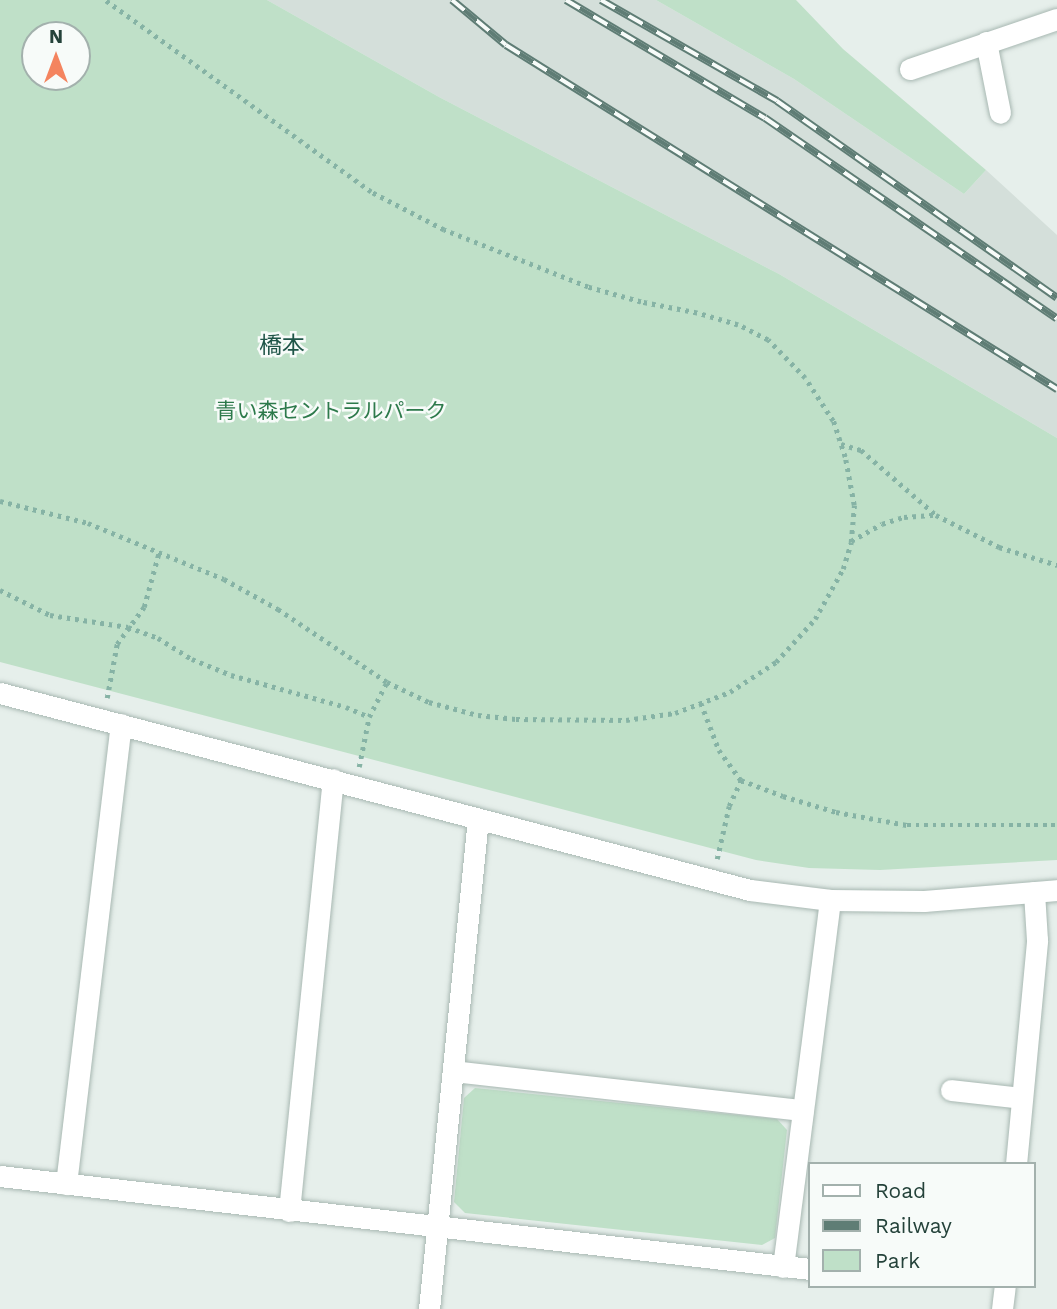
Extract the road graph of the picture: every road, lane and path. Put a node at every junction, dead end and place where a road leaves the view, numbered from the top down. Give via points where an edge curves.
1 (105, 0) edge
2 (1057, 19) edge
3 (985, 41) junction
4 (910, 69) dead end
5 (1000, 113) dead end
6 (840, 444) junction
7 (0, 501) edge
8 (936, 515) junction
9 (850, 542) junction
10 (159, 552) junction
11 (1057, 565) edge
12 (0, 590) edge
13 (128, 627) junction
14 (387, 682) junction
15 (0, 693) edge
16 (107, 698) dead end
17 (701, 703) junction
18 (369, 718) junction
19 (121, 724) junction
20 (359, 767) dead end
21 (333, 779) junction
22 (741, 780) junction
23 (478, 819) junction
24 (1057, 825) edge
25 (716, 860) dead end
26 (1057, 890) edge
27 (1034, 892) junction
28 (830, 900) junction
29 (453, 1070) junction
30 (951, 1090) dead end
31 (1022, 1098) junction
32 (803, 1111) junction
33 (1016, 1162) edge
34 (0, 1176) edge
35 (802, 1177) edge
36 (66, 1184) junction
37 (289, 1211) junction
38 (437, 1229) junction
39 (783, 1267) junction
40 (808, 1269) edge
41 (1001, 1288) edge
42 (429, 1309) edge
43 (1002, 1309) edge

1 - 6 path via 371,191 444,230 588,287 738,325 768,340 805,378 832,421
2 - 3 street
3 - 4 street
3 - 5 street
6 - 8 path via 861,450
6 - 9 path via 854,505
7 - 10 path via 88,523
8 - 9 path via 904,517
8 - 11 path via 999,547
9 - 17 path via 843,569 815,619 776,662 730,692
10 - 13 path via 144,607
10 - 14 path via 224,579 278,609
12 - 13 path via 50,615
13 - 16 path via 117,644
13 - 18 path via 231,675 346,707
14 - 17 path via 429,702 516,719 626,720 675,713
14 - 18 path
15 - 19 street
17 - 22 path via 719,750
18 - 20 path
19 - 21 street
19 - 36 street
21 - 23 street
21 - 37 street
22 - 24 path via 836,812 907,825
22 - 25 path via 729,806
23 - 28 street via 750,890
23 - 29 street
26 - 27 street
27 - 28 street via 924,901
27 - 31 street via 1037,940
28 - 32 street
29 - 32 street
29 - 38 street
30 - 31 street
31 - 33 street
32 - 35 street
34 - 36 street
35 - 39 street
36 - 37 street
37 - 38 street
38 - 39 street
38 - 42 street
39 - 40 street
41 - 43 street

